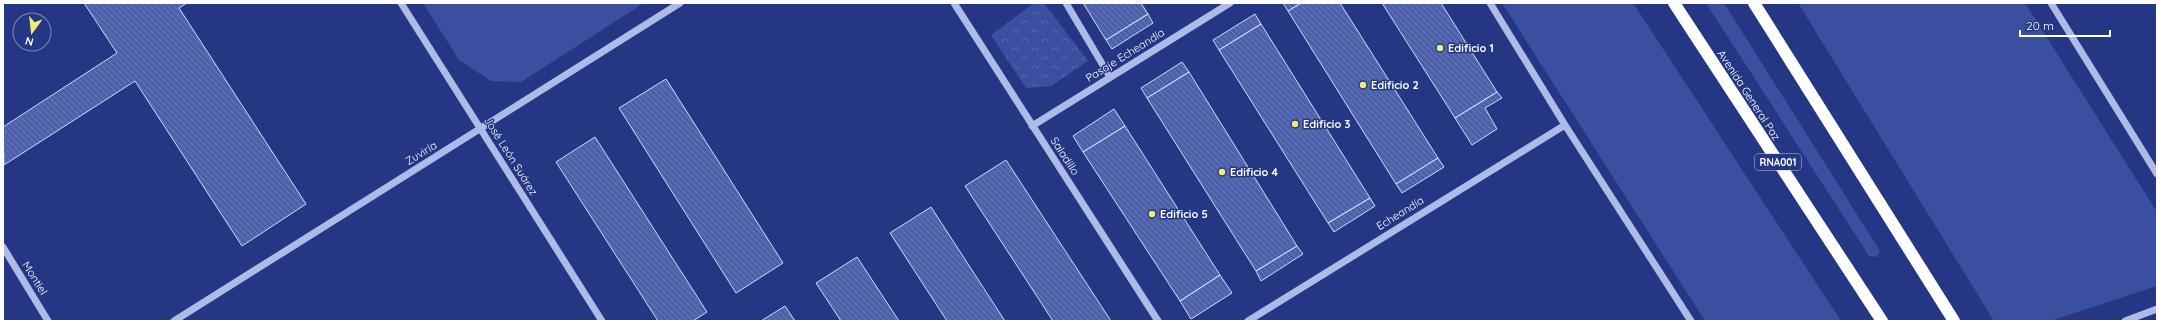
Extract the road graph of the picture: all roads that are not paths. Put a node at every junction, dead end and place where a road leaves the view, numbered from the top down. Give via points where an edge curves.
1 (401, 3) edge
2 (680, 3) edge
3 (954, 3) edge
4 (1066, 3) edge
5 (1230, 3) edge
6 (1490, 3) edge
7 (1674, 3) edge
8 (1754, 3) edge
9 (2051, 3) edge
10 (1110, 77) junction
11 (1565, 125) junction
12 (1032, 126) junction
13 (481, 129) junction
14 (2157, 174) edge
15 (3, 248) edge
16 (2157, 309) edge
17 (48, 321) edge
18 (174, 321) edge
19 (602, 321) edge
20 (1158, 321) edge
21 (1248, 321) edge
22 (1691, 321) edge
23 (1882, 321) edge
24 (1954, 321) edge
25 (2125, 321) edge

1 - 13 street, José León Suárez
2 - 13 street, Zuviría
3 - 12 street, Saladillo
4 - 10 street
5 - 10 street, Pasaje Echeandía
6 - 11 street
7 - 23 highway, Avenida General Paz / RNA001
8 - 24 highway
9 - 14 street
10 - 12 street, Pasaje Echeandía
11 - 21 street, Echeandía
11 - 22 street
12 - 20 street, Saladillo
13 - 18 street, Zuviría
13 - 19 street, José León Suárez
15 - 17 street, Montiel
16 - 25 street

